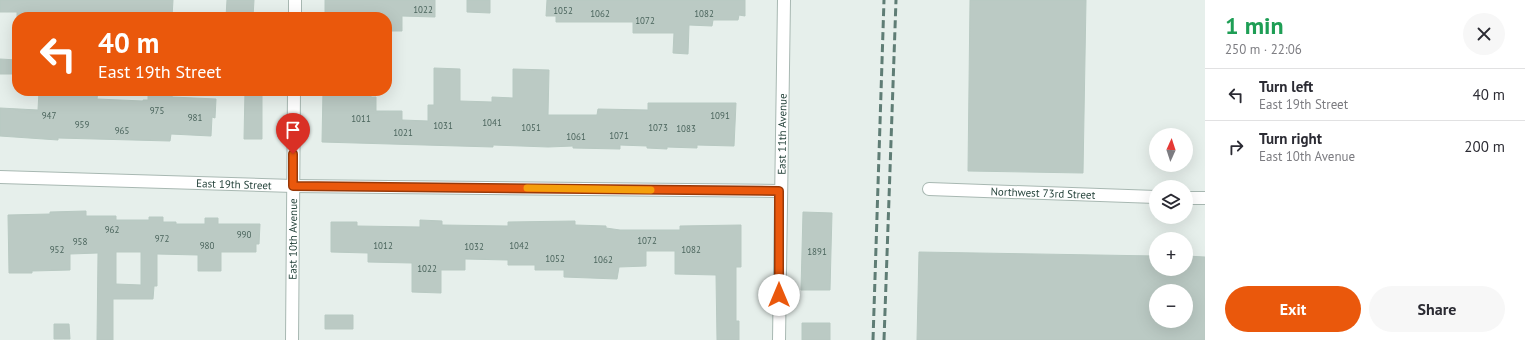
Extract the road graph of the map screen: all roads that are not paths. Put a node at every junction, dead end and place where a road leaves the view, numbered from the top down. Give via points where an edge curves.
1 (295, 0) edge
2 (784, 0) edge
3 (295, 12) edge
4 (294, 96) edge
5 (0, 177) edge
6 (293, 186) junction
7 (930, 189) dead end
8 (779, 191) junction
9 (1149, 197) edge
10 (1193, 198) edge
11 (1205, 198) edge
12 (292, 340) edge
13 (778, 340) edge

1 - 3 street
2 - 8 street, East 11th Avenue
4 - 6 street, East 10th Avenue
5 - 6 street, East 19th Street
6 - 8 street, East 19th Street
6 - 12 street, East 10th Avenue
7 - 9 street, Northwest 73rd Street
8 - 13 street, East 11th Avenue
10 - 11 street

